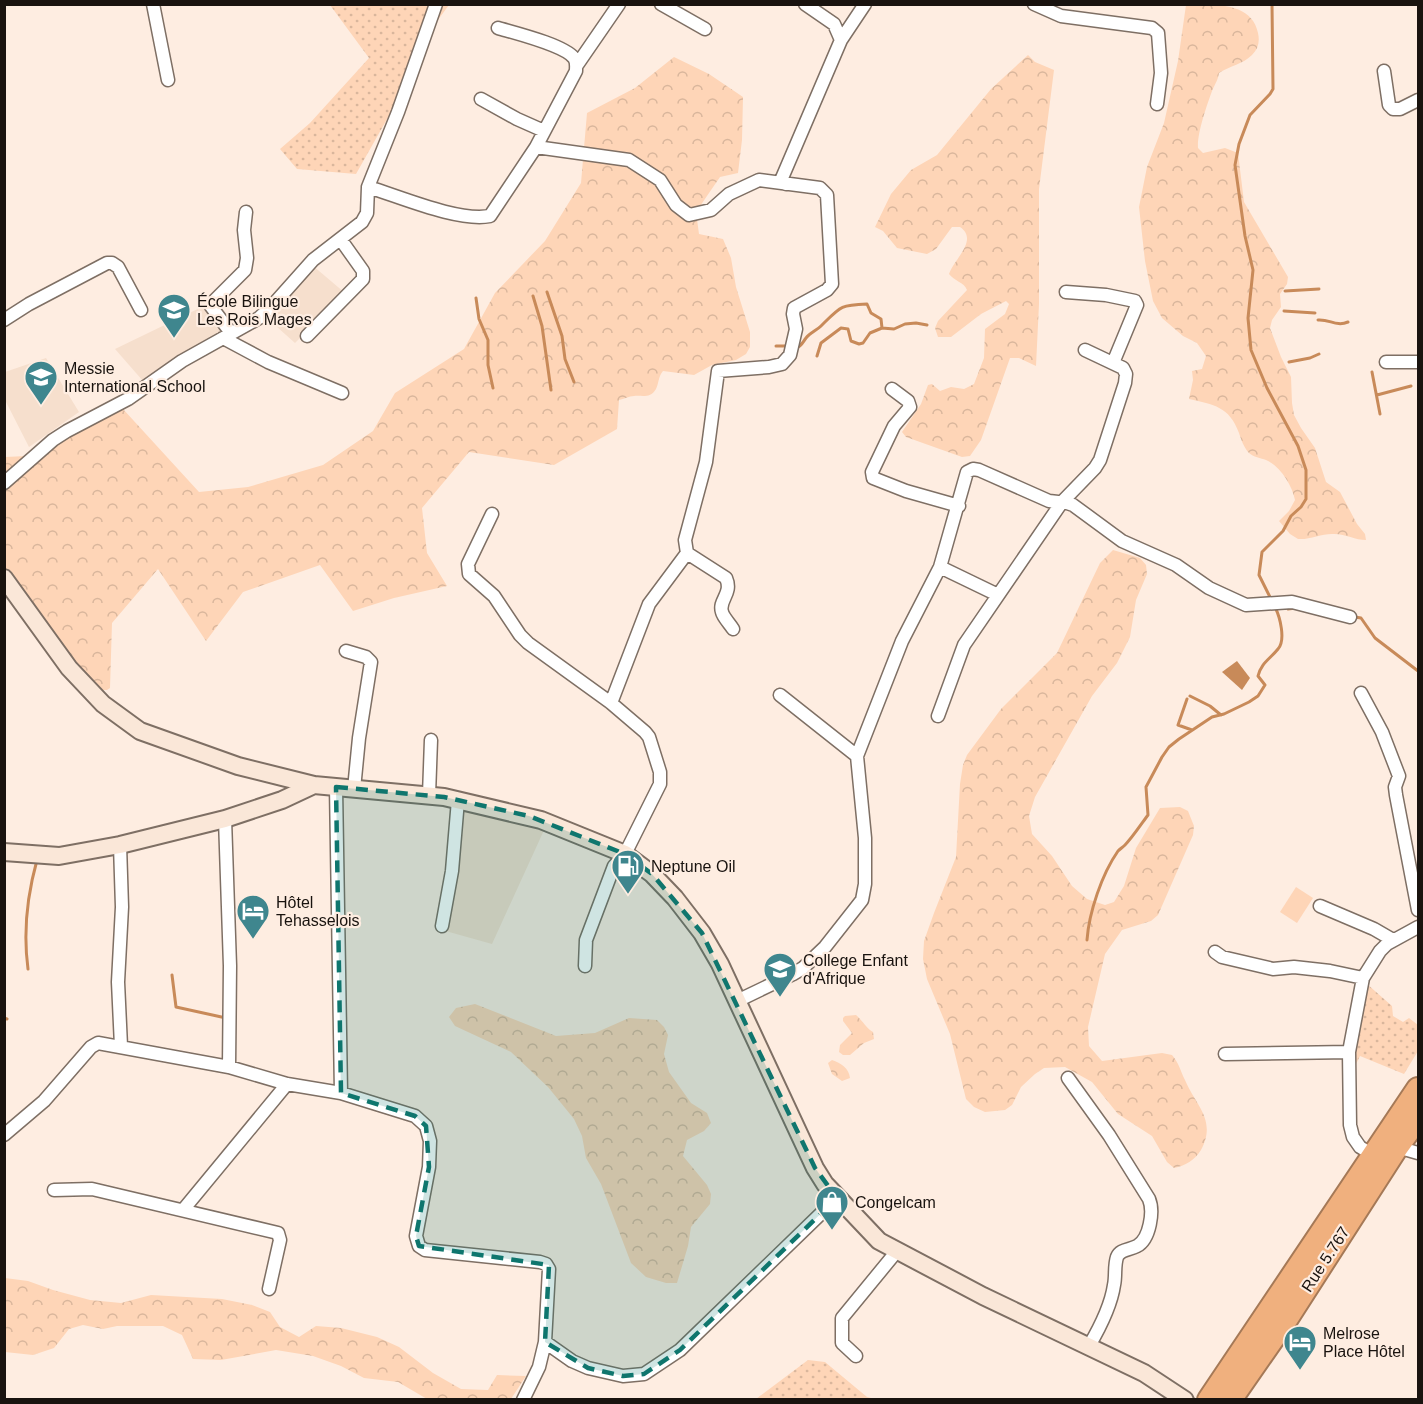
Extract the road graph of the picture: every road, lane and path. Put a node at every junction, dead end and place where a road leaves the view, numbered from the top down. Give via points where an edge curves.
1 (153, 4) edge
2 (436, 4) edge
3 (619, 4) edge
4 (661, 4) edge
5 (804, 4) edge
6 (864, 4) edge
7 (1034, 4) edge
8 (498, 28) dead end
9 (705, 29) dead end
10 (841, 40) junction
11 (577, 65) junction
12 (1384, 71) dead end
13 (168, 81) dead end
14 (481, 99) dead end
15 (1419, 100) edge
16 (1157, 104) dead end
17 (544, 130) junction
18 (536, 147) junction
19 (786, 184) junction
20 (368, 187) junction
21 (246, 212) dead end
22 (341, 240) junction
23 (1066, 292) dead end
24 (141, 310) dead end
25 (4, 320) edge
26 (227, 335) junction
27 (307, 336) dead end
28 (1085, 350) dead end
29 (1386, 362) dead end
30 (1419, 362) edge
31 (1113, 363) junction
32 (891, 389) dead end
33 (342, 393) dead end
34 (4, 483) edge
35 (1062, 502) junction
36 (959, 506) junction
37 (492, 514) dead end
38 (687, 553) junction
39 (940, 567) junction
40 (4, 578) edge
41 (998, 595) junction
42 (1350, 617) dead end
43 (733, 629) dead end
44 (346, 651) dead end
45 (1361, 693) dead end
46 (780, 694) dead end
47 (611, 703) junction
48 (938, 716) dead end
49 (431, 740) dead end
50 (856, 756) junction
51 (314, 785) junction
52 (336, 787) junction
53 (354, 789) junction
54 (429, 795) junction
55 (458, 800) junction
56 (225, 819) junction
57 (120, 845) junction
58 (4, 852) edge
59 (625, 854) junction
60 (1320, 906) dead end
61 (1419, 910) edge
62 (442, 926) dead end
63 (1419, 927) edge
64 (1393, 940) junction
65 (1215, 952) dead end
66 (585, 966) dead end
67 (1363, 978) junction
68 (737, 1000) junction
69 (121, 1047) junction
70 (1349, 1052) junction
71 (1225, 1054) dead end
72 (229, 1067) junction
73 (1068, 1078) dead end
74 (287, 1084) junction
75 (1419, 1089) edge
76 (341, 1093) junction
77 (1416, 1125) edge
78 (4, 1135) edge
79 (1397, 1147) junction
80 (1419, 1153) edge
81 (1373, 1155) junction
82 (54, 1190) dead end
83 (837, 1198) junction
84 (183, 1210) junction
85 (897, 1251) junction
86 (269, 1288) dead end
87 (545, 1342) junction
88 (1089, 1346) junction
89 (856, 1356) dead end
90 (1234, 1398) edge
91 (523, 1400) edge
92 (1185, 1400) edge
93 (1209, 1400) edge

1 - 13 street
2 - 20 street
3 - 11 street
4 - 9 street
5 - 10 street via 834,24
6 - 10 street
7 - 16 street via 1061,16 1156,30 1162,61
8 - 11 street via 553,46 572,55
10 - 19 street via 782,178
11 - 17 street
12 - 15 street via 1393,110
14 - 17 street
17 - 18 street
18 - 19 street via 629,160 660,180 676,205 689,214 711,210 729,194 759,180
18 - 20 street via 490,216 473,218
19 - 38 street via 820,188 827,195 832,284 794,308 796,329 790,355 782,364 718,371 706,462 684,540
20 - 22 street via 367,213
21 - 26 street via 245,270 210,305
22 - 26 street via 313,260 266,312
22 - 27 street via 363,271 363,279
23 - 31 street via 1135,301 1137,305
24 - 25 street via 118,267 107,263
26 - 33 street via 268,363
26 - 34 street via 128,399 53,440
28 - 31 street
29 - 30 street
31 - 35 street via 1123,368 1126,379 1100,460
32 - 36 street via 910,407 894,426 872,472 873,478
35 - 36 street via 1049,501 973,469 965,475
35 - 41 street
35 - 42 street via 1073,505 1122,541 1176,565 1209,588 1246,605 1299,603
36 - 39 street
37 - 47 street via 468,564 469,574 494,596 528,643
38 - 43 street via 726,578 729,591 721,607
38 - 47 street via 649,604
39 - 41 street
39 - 50 street via 902,641
40 - 51 main road via 69,668 97,699 132,726 238,765
41 - 48 street via 960,651
44 - 53 street via 371,662
45 - 61 street via 1399,776 1395,795
46 - 50 street
47 - 59 street via 649,737 660,772 658,789
49 - 54 street
50 - 68 street via 865,838 862,900 803,968
51 - 52 main road
51 - 56 main road
52 - 53 main road
52 - 76 street
53 - 54 main road
54 - 55 main road
55 - 59 main road via 529,816
55 - 62 street
56 - 57 main road
56 - 72 street
57 - 58 main road via 59,856
57 - 69 street
59 - 66 street via 614,866 589,930
59 - 68 main road via 652,874 702,933
60 - 64 street
63 - 64 street
64 - 67 street via 1380,951
65 - 67 street via 1273,969 1294,967
67 - 70 street
68 - 83 main road via 815,1168
69 - 72 street
69 - 78 street via 98,1043 91,1047 44,1101
70 - 71 street
70 - 81 street via 1350,1125 1360,1147
72 - 74 street
73 - 88 street via 1109,1135 1152,1207 1143,1241 1121,1251 1117,1257 1114,1288
74 - 76 street
74 - 84 street
75 - 81 highway
76 - 87 street via 415,1116 426,1126 429,1167 416,1236 419,1246 425,1250 546,1264 550,1274
77 - 79 highway, Rue 5.767
79 - 80 street
79 - 90 highway, Rue 5.767
81 - 93 highway
82 - 84 street via 92,1189
83 - 85 main road via 879,1240
83 - 87 street via 680,1350 644,1374 623,1376 588,1368
84 - 86 street via 278,1233 280,1240
85 - 88 main road
85 - 89 street via 842,1318 842,1343
87 - 91 street via 539,1367
88 - 92 main road via 1144,1373

